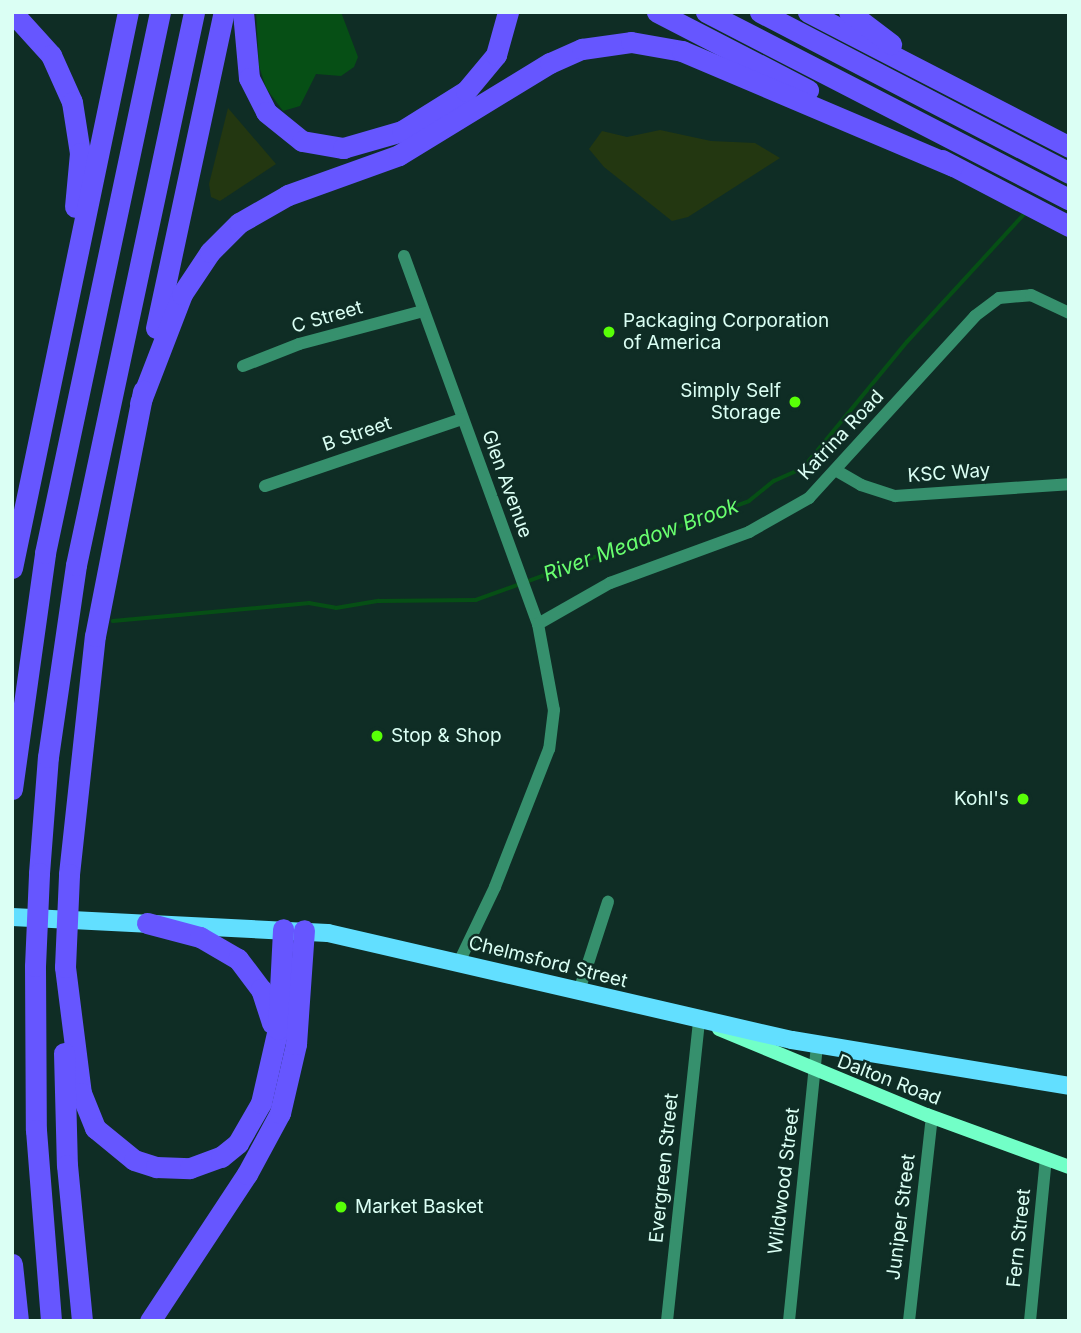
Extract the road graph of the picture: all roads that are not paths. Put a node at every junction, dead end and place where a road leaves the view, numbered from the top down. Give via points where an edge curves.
1 (12, 12) edge
2 (128, 12) edge
3 (160, 12) edge
4 (194, 12) edge
5 (225, 12) edge
6 (243, 12) edge
7 (508, 12) edge
8 (657, 12) edge
9 (706, 12) edge
10 (760, 12) edge
11 (808, 12) edge
12 (849, 12) edge
13 (926, 75) junction
14 (1065, 145) edge
15 (953, 166) junction
16 (1069, 173) edge
17 (1066, 198) edge
18 (1069, 226) edge
19 (404, 256) dead end
20 (423, 311) junction
21 (1069, 313) edge
22 (57, 347) junction
23 (243, 366) dead end
24 (140, 403) junction
25 (462, 419) junction
26 (837, 471) junction
27 (1069, 484) edge
28 (265, 486) dead end
29 (15, 547) edge
30 (12, 568) edge
31 (538, 624) junction
32 (12, 789) edge
33 (608, 902) dead end
34 (12, 917) edge
35 (147, 923) junction
36 (294, 929) junction
37 (459, 962) junction
38 (65, 967) junction
39 (579, 991) junction
40 (699, 1020) junction
41 (276, 1045) junction
42 (817, 1045) junction
43 (816, 1072) junction
44 (1069, 1086) edge
45 (932, 1117) junction
46 (1046, 1159) junction
47 (1069, 1167) edge
48 (12, 1264) edge
49 (18, 1321) edge
50 (51, 1321) edge
51 (82, 1321) edge
52 (150, 1321) edge
53 (667, 1321) edge
54 (789, 1321) edge
55 (909, 1321) edge
56 (1030, 1321) edge

1 - 22 highway via 58,67 78,128 79,170
2 - 22 highway
3 - 32 highway via 50,528
4 - 50 highway, bridge via 74,577 50,744 35,966 36,1130
5 - 24 highway
6 - 7 highway via 249,78 266,112 302,141 343,148 402,131 466,91 496,55
8 - 15 highway
9 - 17 highway
10 - 16 highway
11 - 13 highway
12 - 13 highway
13 - 14 highway
15 - 18 highway
15 - 24 highway via 682,51 631,42 582,49 550,63 399,156 288,195 239,223 210,252 182,294
19 - 20 street, Glen Avenue
20 - 23 street, C Street via 299,344
20 - 25 street, Glen Avenue
21 - 26 street, Katrina Road via 1020,293 989,303
22 - 29 highway
24 - 38 highway, bridge via 97,623 79,749
25 - 28 street, B Street
25 - 31 street, Glen Avenue
26 - 27 street, KSC Way via 895,496
26 - 31 street, Katrina Road via 783,515 610,583
29 - 30 highway
31 - 37 street, Glen Avenue via 554,710 552,742 495,887
33 - 39 street
34 - 35 main road, Chelmsford Street
35 - 36 main road, Chelmsford Street
35 - 41 highway via 200,937 238,960 266,1000
36 - 37 main road, Chelmsford Street
36 - 41 highway
36 - 52 highway via 296,1044 280,1113 247,1174
37 - 39 main road, Chelmsford Street
38 - 41 highway via 84,1105 103,1138 144,1164 190,1168 230,1150 256,1115
38 - 51 highway via 67,1165
39 - 40 main road, Chelmsford Street
40 - 42 main road, Chelmsford Street
40 - 43 street, Dalton Road
40 - 53 street, Evergreen Street
42 - 43 street, Wildwood Street
42 - 44 main road, Chelmsford Street
43 - 45 street, Dalton Road
43 - 54 street, Wildwood Street
45 - 46 street, Dalton Road
45 - 55 street, Juniper Street
46 - 47 street, Dalton Road
46 - 56 street, Fern Street
48 - 49 highway

